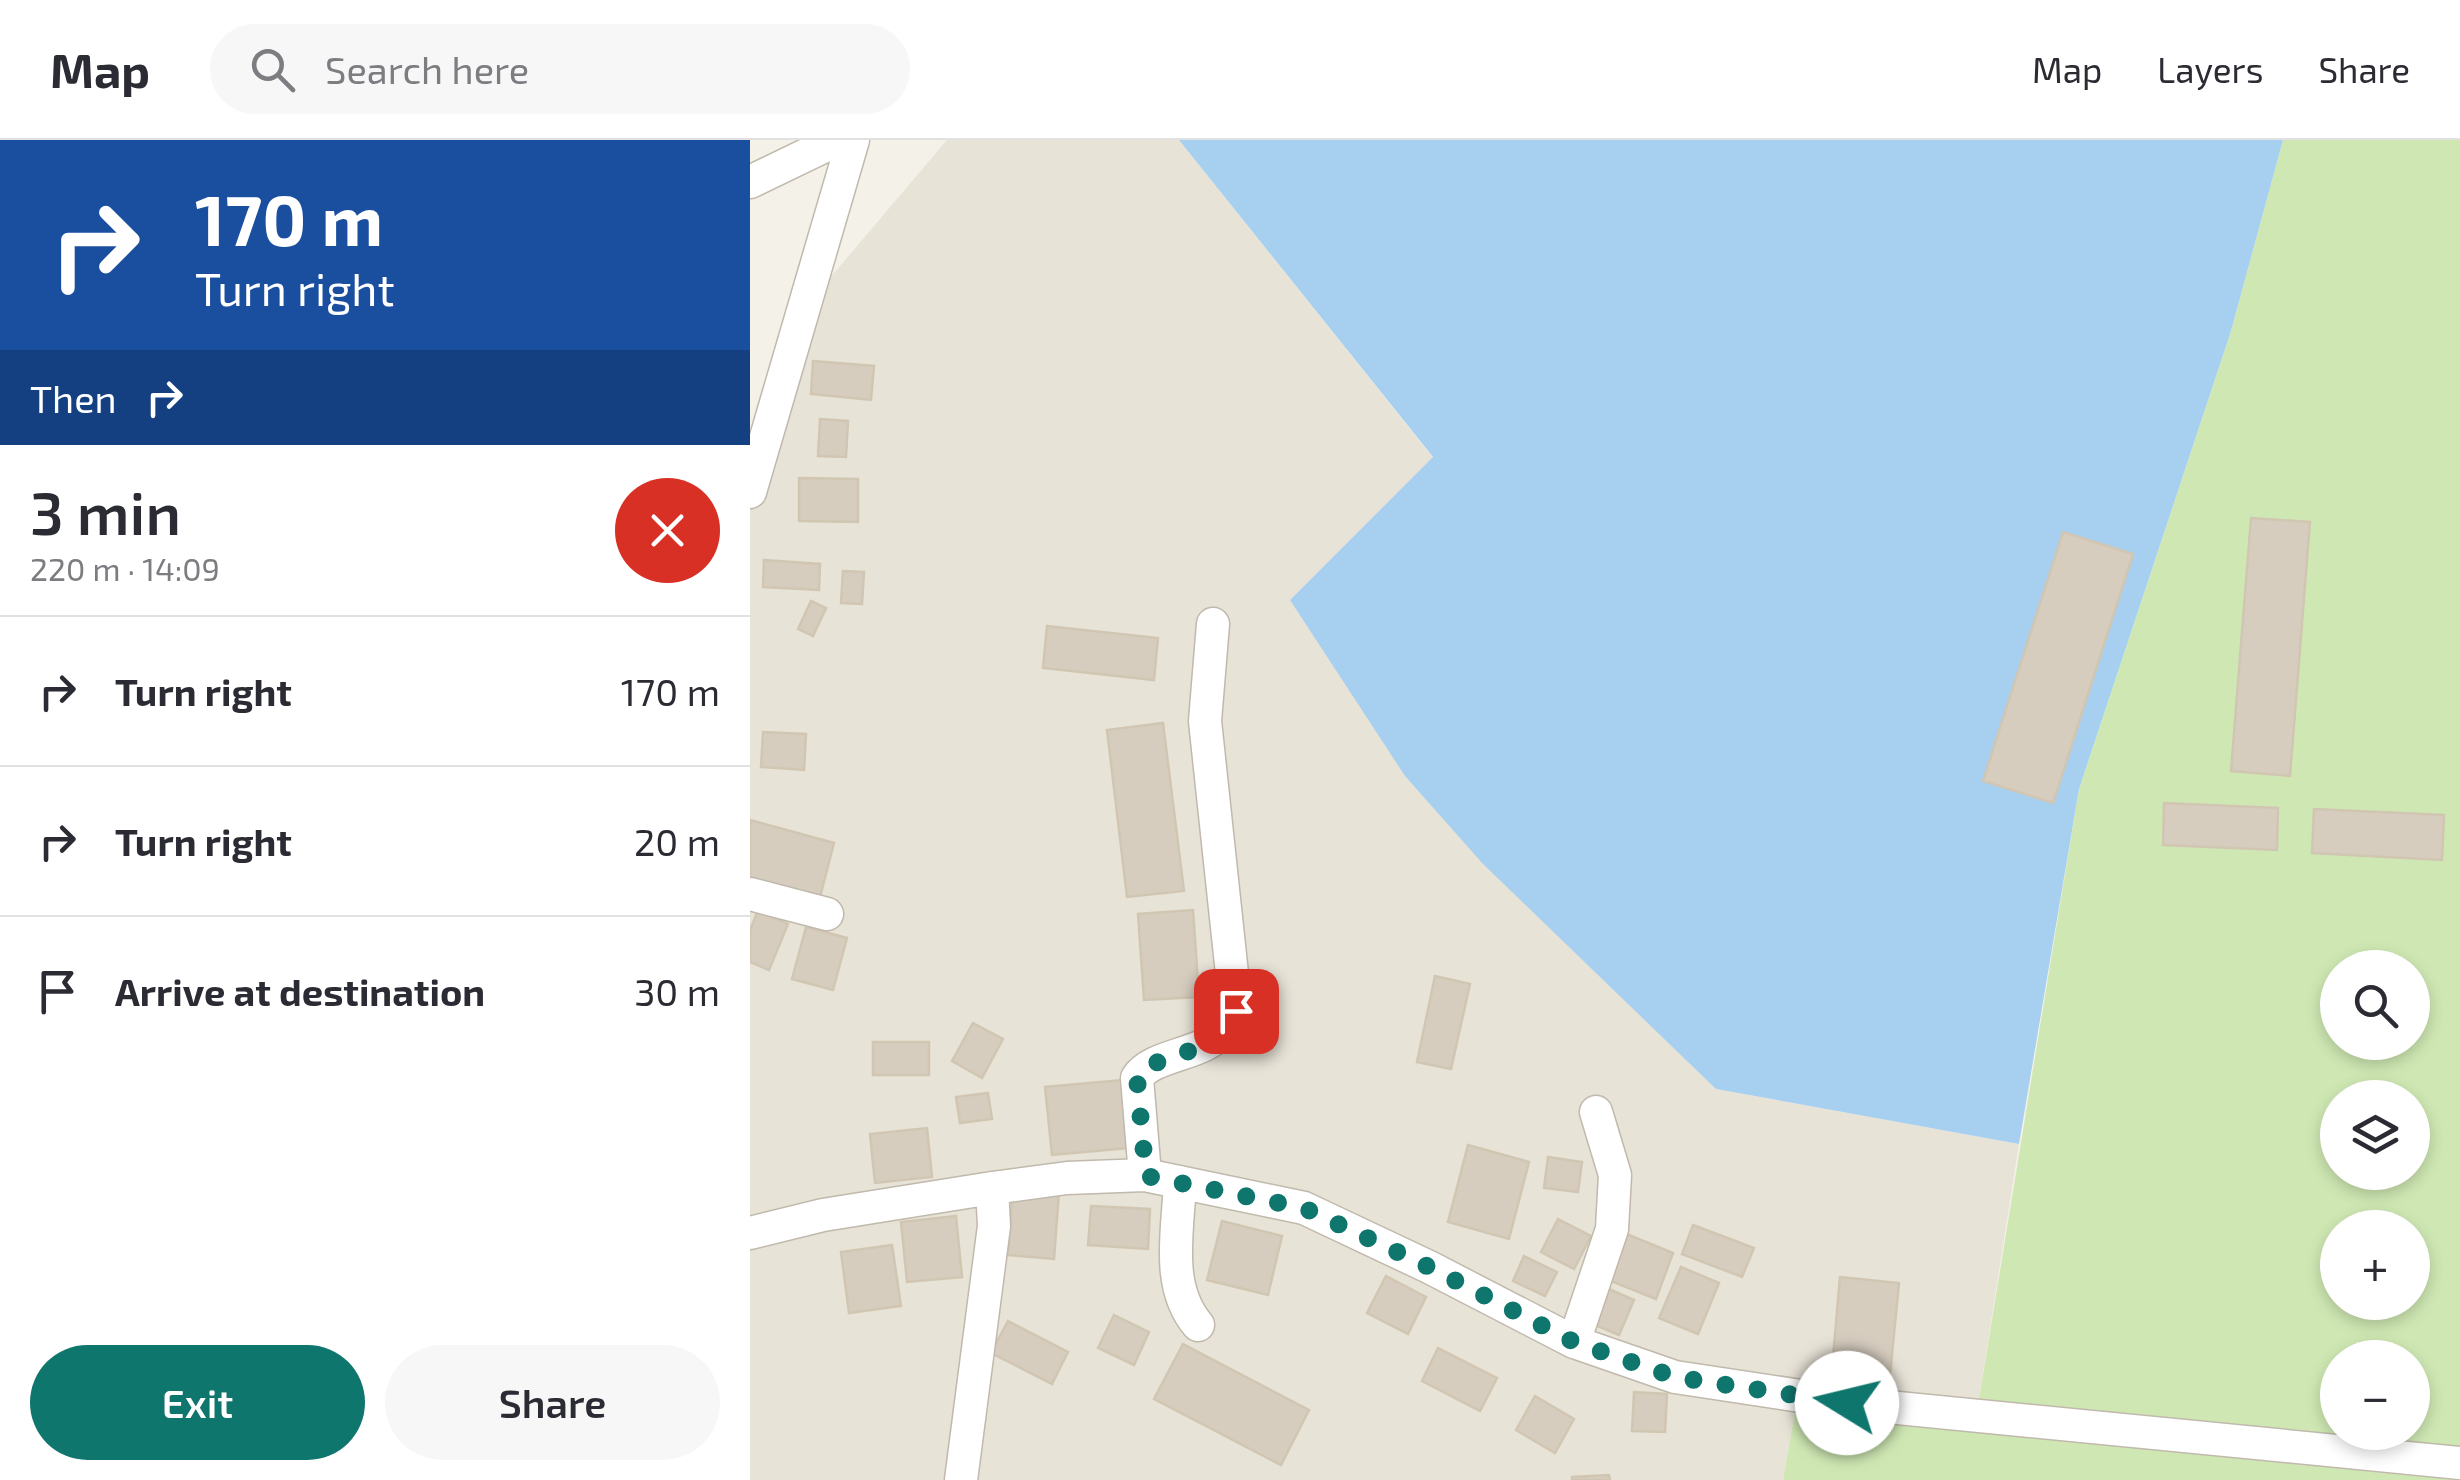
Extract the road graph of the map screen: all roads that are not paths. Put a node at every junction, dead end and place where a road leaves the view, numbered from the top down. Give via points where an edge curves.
1 (837, 140) edge
2 (853, 140) edge
3 (750, 182) edge
4 (750, 492) edge
5 (1212, 624) dead end
6 (750, 894) edge
7 (826, 914) dead end
8 (1596, 1112) dead end
9 (1146, 1176) junction
10 (1180, 1182) junction
11 (992, 1188) junction
12 (750, 1233) edge
13 (1198, 1326) dead end
14 (1574, 1342) junction
15 (2460, 1464) edge
16 (961, 1480) edge

1 - 3 street
2 - 4 street
5 - 9 street via 1205,721 1236,1011 1221,1034 1144,1066 1137,1078
6 - 7 street
8 - 14 street via 1615,1176 1612,1229
9 - 10 street
9 - 11 street
10 - 13 street via 1176,1274 1183,1308
10 - 14 street via 1304,1208
11 - 12 street
11 - 16 street via 994,1226
14 - 15 street via 1675,1377 1847,1403

